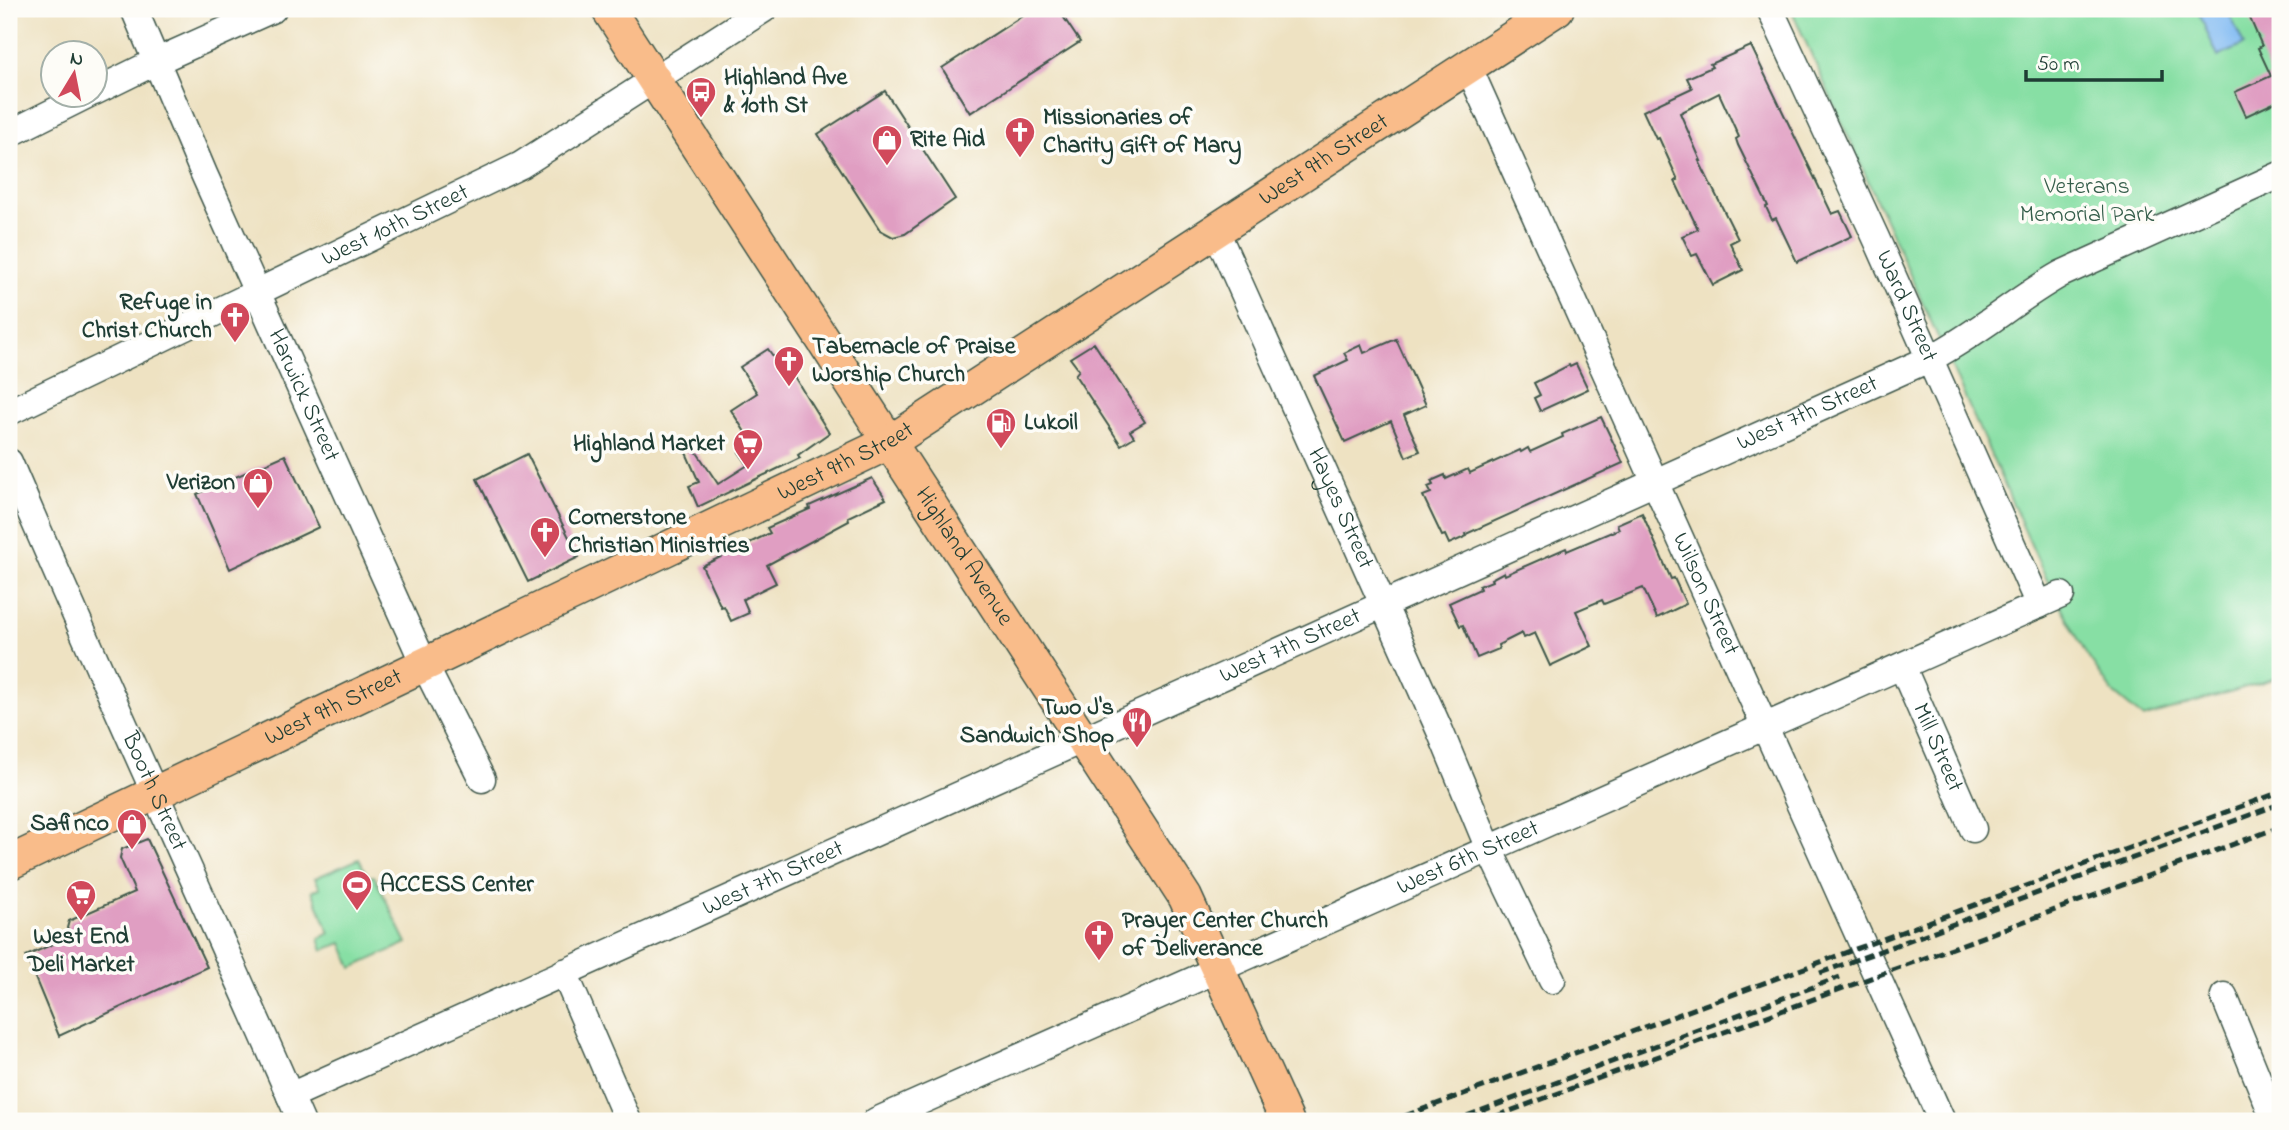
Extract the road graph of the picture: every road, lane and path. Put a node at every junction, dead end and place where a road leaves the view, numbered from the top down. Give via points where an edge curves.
1 (134, 9) edge
2 (273, 9) edge
3 (608, 9) edge
4 (764, 9) edge
5 (1557, 9) edge
6 (1770, 9) edge
7 (157, 61) junction
8 (1468, 66) junction
9 (654, 80) junction
10 (108, 85) edge
11 (61, 108) edge
12 (9, 134) edge
13 (2280, 175) edge
14 (1216, 231) junction
15 (258, 293) junction
16 (1929, 359) junction
17 (9, 412) edge
18 (890, 443) junction
19 (9, 462) edge
20 (1656, 482) junction
21 (2050, 600) joint
22 (1382, 605) junction
23 (424, 664) junction
24 (1902, 666) junction
25 (1765, 727) junction
26 (1082, 740) junction
27 (482, 779) dead end
28 (154, 792) junction
29 (1973, 829) dead end
30 (1489, 849) junction
31 (9, 863) edge
32 (1219, 970) junction
33 (564, 972) junction
34 (1552, 980) dead end
35 (2224, 996) dead end
36 (290, 1096) junction
37 (301, 1121) edge
38 (628, 1121) edge
39 (876, 1121) edge
40 (1287, 1121) edge
41 (1942, 1121) edge
42 (2275, 1121) edge

1 - 7 street, Harwick Street
2 - 7 street
3 - 9 main road, Highland Avenue
4 - 9 street, West 10th Street
5 - 8 main road, West 9th Street
6 - 16 street, Ward Street
7 - 10 street
7 - 15 street, Harwick Street
8 - 14 main road, West 9th Street
8 - 20 street, Wilson Street
9 - 15 street, West 10th Street via 521,165
9 - 18 main road, Highland Avenue
11 - 12 street
13 - 16 street, West 7th Street via 2061,274
14 - 18 main road, West 9th Street
14 - 22 street, Hayes Street
15 - 17 street, West 10th Street
15 - 23 street, Harwick Street
16 - 20 street, West 7th Street
16 - 21 street, Ward Street
18 - 23 main road, West 9th Street
18 - 26 main road, Highland Avenue
19 - 28 street, Booth Street
20 - 22 street, West 7th Street
20 - 25 street, Wilson Street
21 - 24 street, West 6th Street
22 - 26 street, West 7th Street
22 - 30 street, Hayes Street
23 - 27 street, Harwick Street
23 - 28 main road, West 9th Street
24 - 25 street, West 6th Street
24 - 29 street, Mill Street
25 - 30 street, West 6th Street
25 - 41 street, Wilson Street
26 - 32 main road, Highland Avenue via 1185,897
26 - 33 street, West 7th Street
28 - 31 main road, West 9th Street
28 - 36 street, Booth Street
30 - 32 street, West 6th Street
30 - 34 street, Hayes Street
32 - 39 street, West 6th Street
32 - 40 main road, Highland Avenue
33 - 36 street, West 7th Street
33 - 38 street
35 - 42 street
36 - 37 street, Booth Street

